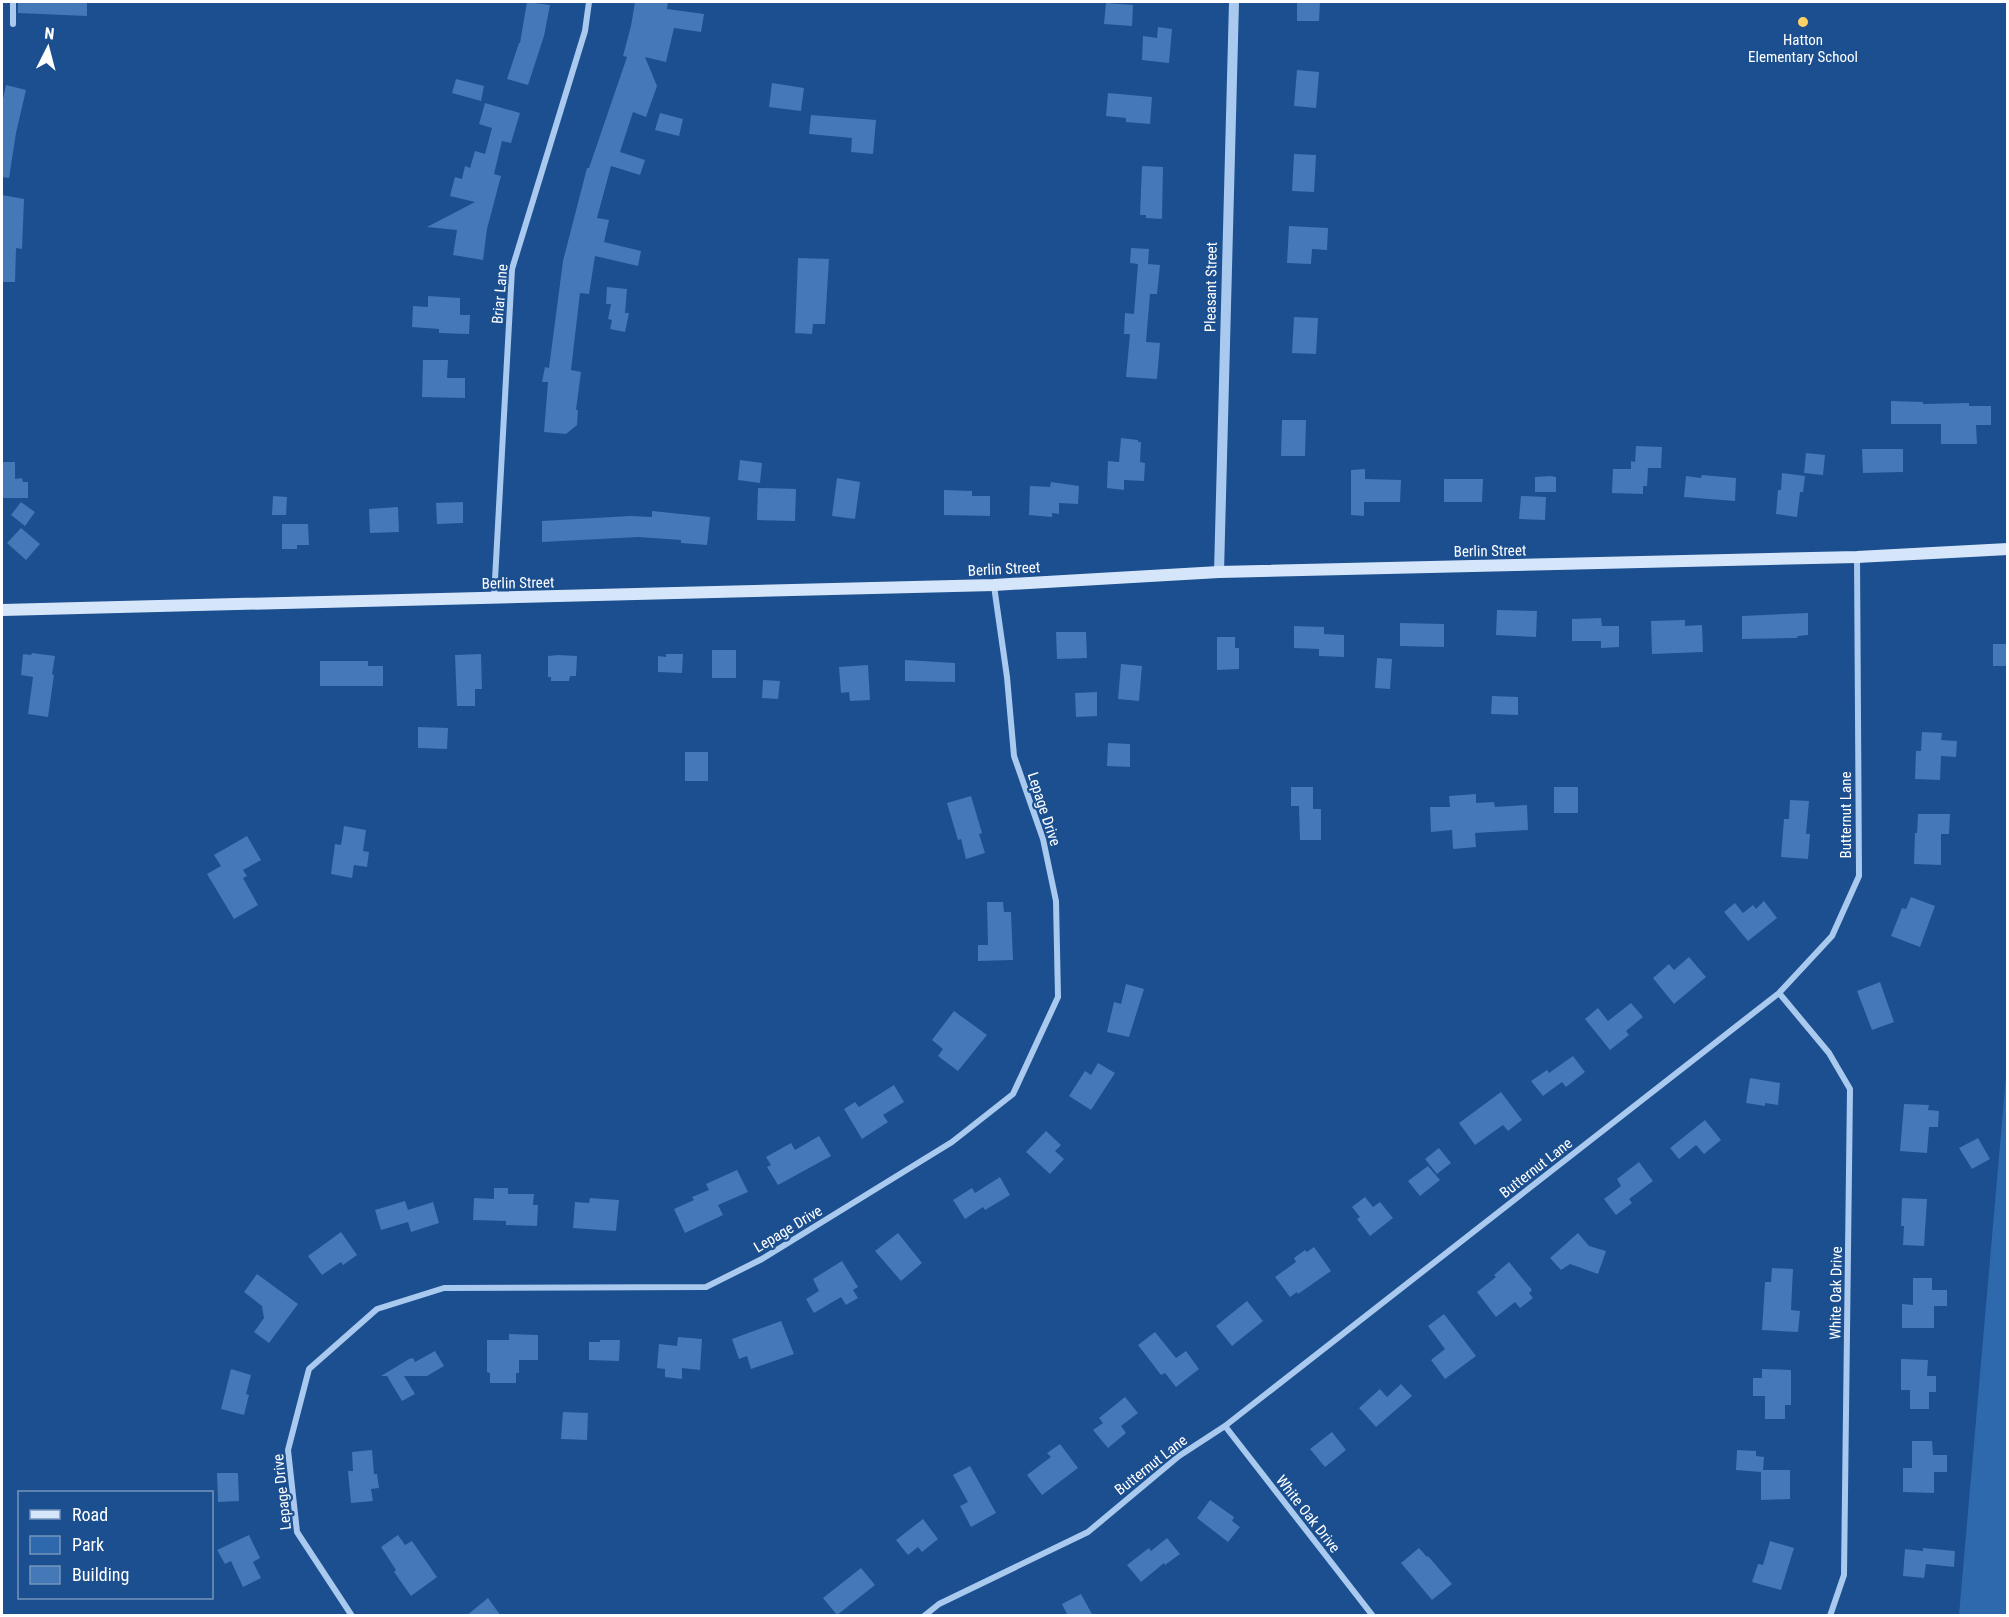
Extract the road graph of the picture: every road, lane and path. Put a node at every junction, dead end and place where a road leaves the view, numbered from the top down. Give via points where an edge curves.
1 (13, 2) edge
2 (589, 2) edge
3 (1234, 2) edge
4 (13, 24) dead end
5 (2007, 549) edge
6 (1857, 558) junction
7 (1219, 572) junction
8 (994, 585) junction
9 (494, 598) junction
10 (2, 610) edge
11 (1779, 993) junction
12 (1225, 1426) junction
13 (352, 1616) edge
14 (924, 1616) edge
15 (1373, 1616) edge
16 (1830, 1616) edge

1 - 4 street
2 - 9 street, Briar Lane via 585,31 512,269
3 - 7 street, Pleasant Street
5 - 6 main road, Berlin Street
6 - 7 main road, Berlin Street
6 - 11 street, Butternut Lane via 1859,876 1832,936
7 - 8 main road, Berlin Street
8 - 9 main road, Berlin Street
8 - 13 street, Lepage Drive via 1014,756 1043,839 1056,901 1058,997 1013,1094 952,1142 762,1259 706,1287 444,1288 377,1309 309,1369 288,1450 297,1532
9 - 10 main road, Berlin Street
11 - 12 street, Butternut Lane
11 - 16 street, White Oak Drive via 1829,1053 1850,1089 1844,1575
12 - 14 street, Butternut Lane via 1179,1456 1088,1532 939,1604
12 - 15 street, White Oak Drive

